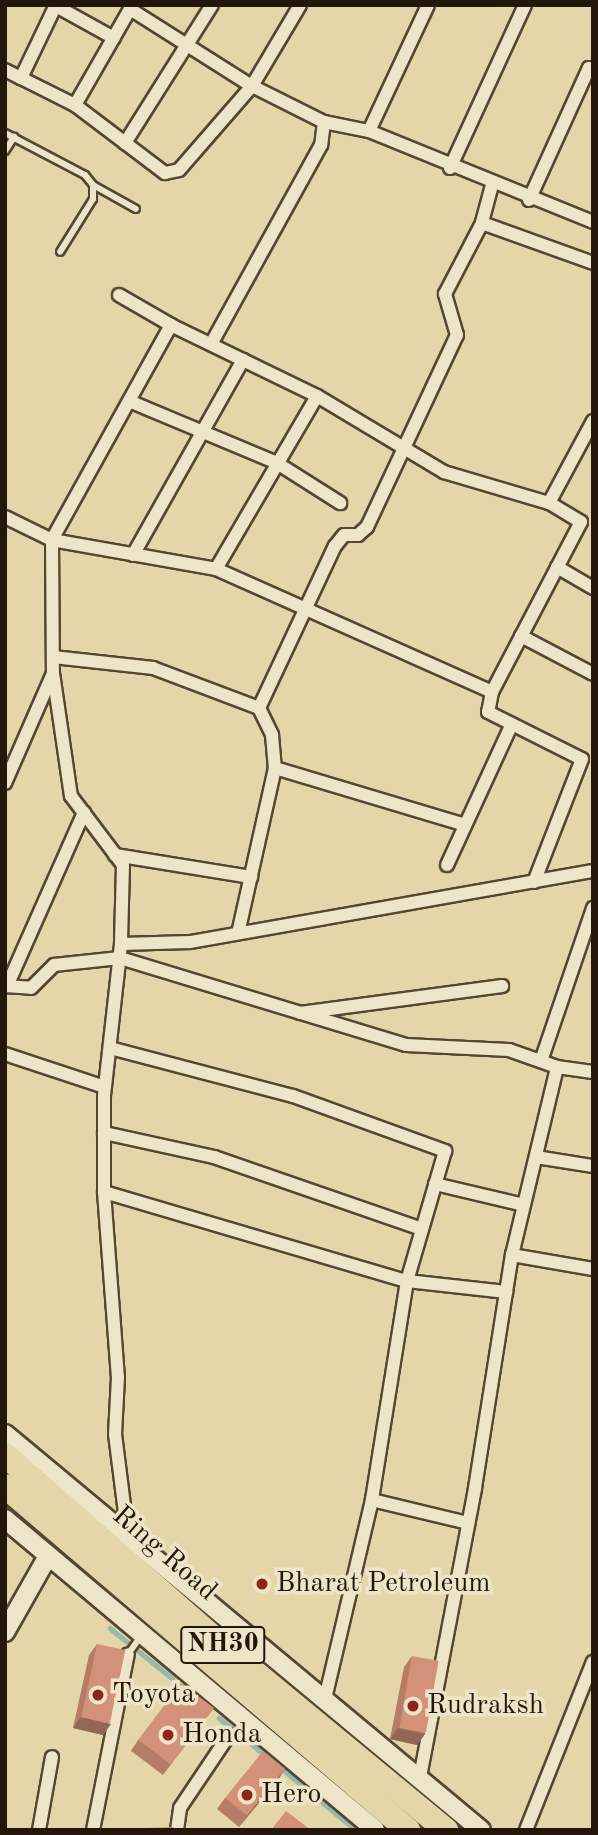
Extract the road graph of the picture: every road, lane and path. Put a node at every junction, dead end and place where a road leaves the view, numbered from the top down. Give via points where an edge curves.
1 (212, 5) edge
2 (300, 5) edge
3 (428, 5) edge
4 (526, 5) edge
5 (56, 6) edge
6 (132, 7) edge
7 (114, 38) junction
8 (186, 44) junction
9 (5, 70) edge
10 (593, 70) edge
11 (21, 78) junction
12 (253, 86) junction
13 (75, 105) junction
14 (324, 122) junction
15 (369, 131) junction
16 (5, 133) edge
17 (14, 137) junction
18 (125, 143) junction
19 (5, 151) edge
20 (450, 168) junction
21 (93, 185) junction
22 (492, 185) junction
23 (529, 200) junction
24 (136, 209) dead end
25 (593, 222) edge
26 (482, 223) junction
27 (60, 252) dead end
28 (593, 263) edge
29 (119, 295) dead end
30 (171, 325) junction
31 (211, 344) junction
32 (243, 360) junction
33 (317, 396) junction
34 (129, 401) junction
35 (593, 421) edge
36 (203, 432) junction
37 (402, 446) junction
38 (580, 446) junction
39 (593, 452) edge
40 (278, 463) junction
41 (340, 503) dead end
42 (549, 503) junction
43 (5, 517) edge
44 (587, 525) edge
45 (52, 540) junction
46 (133, 555) junction
47 (557, 567) junction
48 (216, 569) junction
49 (593, 588) edge
50 (305, 610) junction
51 (521, 636) junction
52 (53, 657) junction
53 (53, 673) junction
54 (593, 674) edge
55 (492, 692) junction
56 (259, 708) junction
57 (512, 724) junction
58 (275, 768) junction
59 (5, 783) edge
60 (84, 812) junction
61 (466, 825) junction
62 (115, 855) junction
63 (447, 865) dead end
64 (593, 870) edge
65 (251, 877) junction
66 (534, 882) junction
67 (593, 908) edge
68 (238, 933) junction
69 (121, 951) junction
70 (6, 986) edge
71 (502, 986) dead end
72 (300, 1013) junction
73 (110, 1048) junction
74 (5, 1054) edge
75 (541, 1061) junction
76 (557, 1067) junction
77 (593, 1072) edge
78 (105, 1087) junction
79 (104, 1133) junction
80 (536, 1157) junction
81 (593, 1166) edge
82 (435, 1184) junction
83 (104, 1192) junction
84 (524, 1205) junction
85 (422, 1229) junction
86 (512, 1255) junction
87 (593, 1269) edge
88 (407, 1281) junction
89 (506, 1292) junction
90 (5, 1434) edge
91 (5, 1455) edge
92 (5, 1486) edge
93 (372, 1500) junction
94 (5, 1519) edge
95 (468, 1523) junction
96 (128, 1537) junction
97 (45, 1561) junction
98 (5, 1632) edge
99 (134, 1645) junction
100 (593, 1662) edge
101 (325, 1699) junction
102 (235, 1728) junction
103 (52, 1757) dead end
104 (420, 1777) junction
105 (39, 1830) edge
106 (93, 1830) edge
107 (177, 1830) edge
108 (375, 1830) edge
109 (408, 1830) edge
110 (446, 1830) edge
111 (481, 1830) edge
112 (526, 1830) edge

1 - 8 street
2 - 12 street
3 - 15 street
4 - 20 street
5 - 7 street
5 - 11 street
6 - 7 street
6 - 8 street
7 - 13 street
8 - 12 street
8 - 18 street
9 - 11 street
10 - 23 street via 589,68 583,80
11 - 13 street
12 - 14 street
12 - 18 street via 179,170 165,173
13 - 18 street
14 - 15 street
14 - 31 street via 321,145
15 - 20 street
16 - 17 lane
17 - 19 lane
17 - 21 lane via 85,175
20 - 22 street
21 - 24 lane
21 - 27 lane via 93,199
22 - 23 street
22 - 26 street
23 - 25 street
26 - 28 street
26 - 37 street via 445,294 453,308 457,335
29 - 30 street
30 - 31 street
30 - 34 street
31 - 32 street
32 - 33 street
32 - 36 street
33 - 37 street
33 - 40 street
34 - 36 street
34 - 45 street
35 - 38 street
36 - 40 street
36 - 46 street
37 - 42 street via 444,472
37 - 50 street via 367,527 358,535 344,535
38 - 39 street
38 - 42 street
40 - 41 street
40 - 48 street
42 - 44 street
43 - 45 street
44 - 47 street
45 - 46 street
45 - 52 street
46 - 48 street
47 - 49 street
47 - 51 street
48 - 50 street
50 - 55 street
50 - 56 street
51 - 54 street
51 - 55 street
52 - 53 street
52 - 56 street via 153,668
53 - 59 street
53 - 60 street via 71,796
55 - 57 street via 488,712
56 - 58 street via 272,735
57 - 61 street
57 - 66 street via 582,760
58 - 61 street
58 - 65 street
60 - 62 street
60 - 70 street
61 - 63 street
62 - 65 street
62 - 69 street via 123,865
64 - 66 street
65 - 68 street
66 - 68 street
67 - 75 street
68 - 69 street
69 - 70 street via 54,965 30,988
69 - 72 street
69 - 73 street
71 - 72 street
72 - 75 street via 406,1045 509,1049
73 - 78 street
73 - 82 street via 293,1096 445,1151
74 - 78 street
75 - 76 street
76 - 77 street
76 - 80 street
78 - 79 street
79 - 83 street
79 - 85 street via 214,1157
80 - 81 street
80 - 84 street
82 - 84 street
82 - 85 street
83 - 88 street
83 - 96 street via 118,1377 115,1434
84 - 86 street
85 - 88 street
86 - 87 street
86 - 89 street
88 - 89 street
88 - 93 street
89 - 95 street
90 - 96 street
91 - 110 highway, Ring Road / NH30 via 225,1647
92 - 109 highway, Ring Road / NH30
93 - 95 street
93 - 101 street
94 - 97 street
95 - 104 street
96 - 101 street
97 - 98 street
97 - 99 street
99 - 102 street
99 - 106 street
100 - 112 street
101 - 104 street
102 - 107 street via 180,1808
102 - 108 street
103 - 105 street
104 - 111 street

